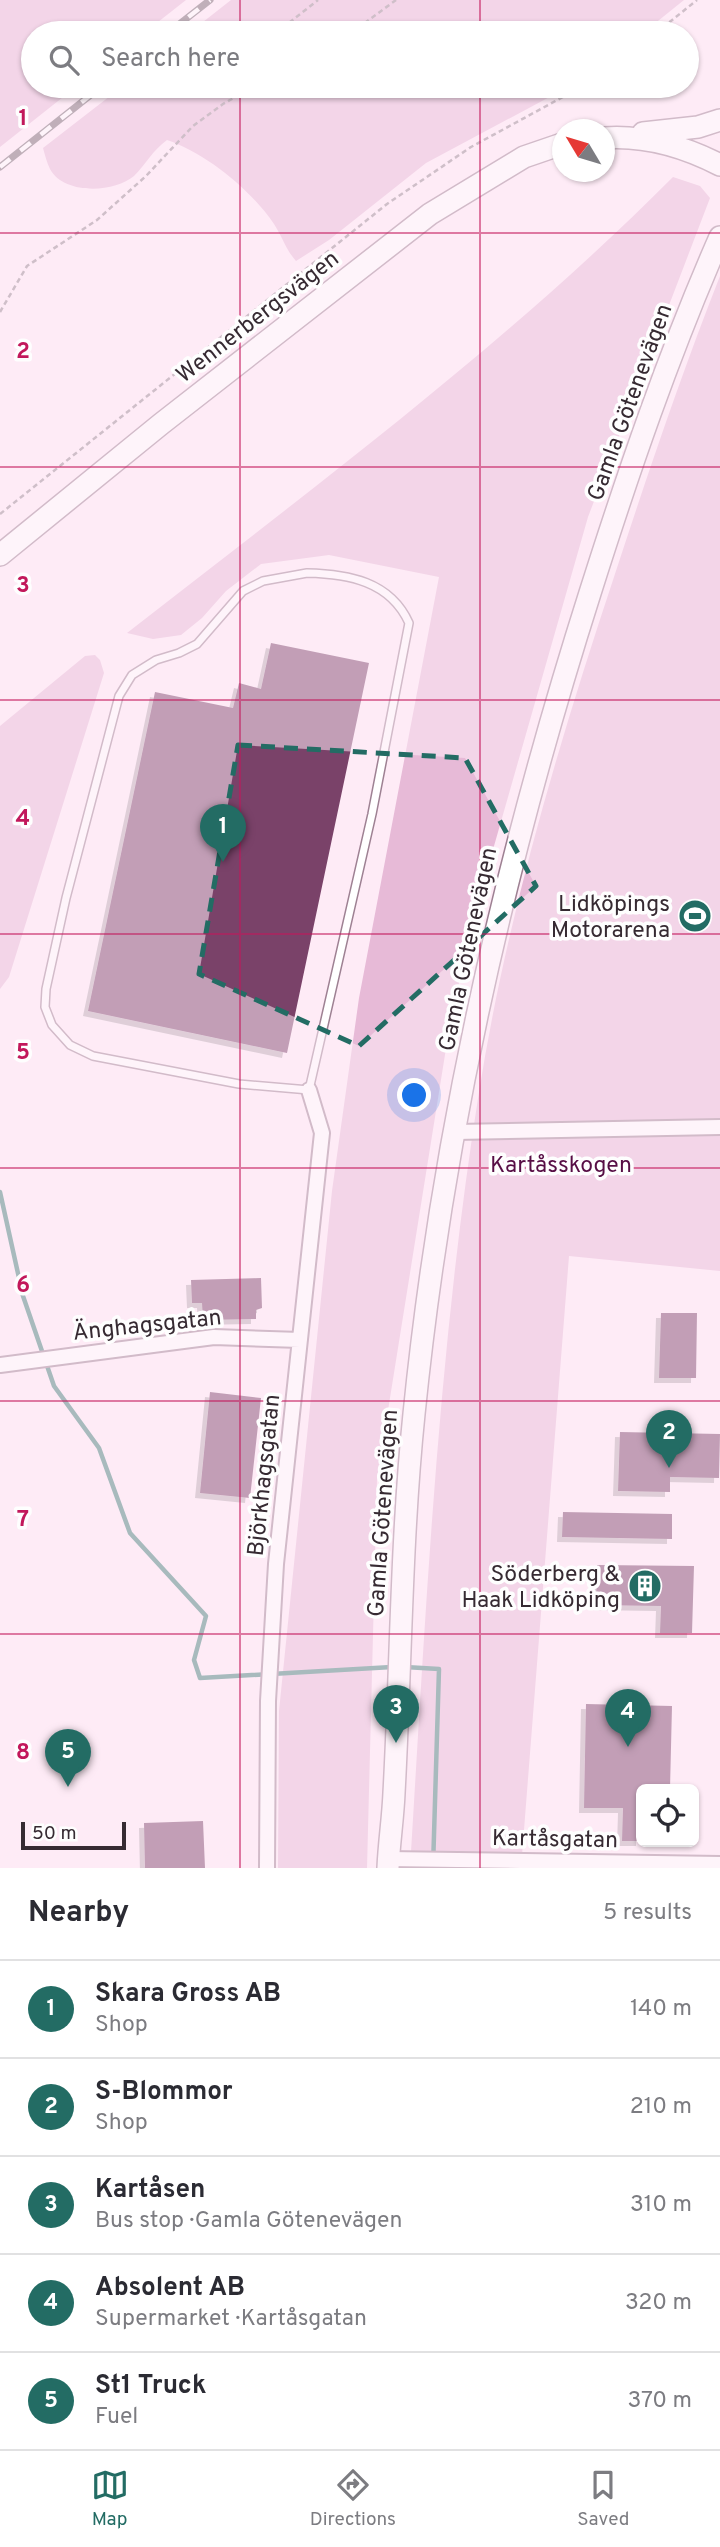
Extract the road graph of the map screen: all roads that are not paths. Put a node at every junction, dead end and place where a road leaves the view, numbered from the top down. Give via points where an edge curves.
1 (720, 120) edge
2 (633, 137) junction
3 (615, 138) edge
4 (552, 147) edge
5 (720, 165) edge
6 (720, 237) edge
7 (0, 555) edge
8 (309, 1090) junction
9 (720, 1127) edge
10 (455, 1132) junction
11 (300, 1340) junction
12 (0, 1365) edge
13 (388, 1863) edge
14 (720, 1864) edge
15 (267, 1868) edge

1 - 2 street
2 - 3 street
2 - 5 street via 689,150
4 - 7 street, Wennerbergsvägen via 524,157 438,208
6 - 10 street, Gamla Götenevägen via 654,403 569,659 497,919
8 - 8 lane via 409,623 391,598 354,576 334,573 263,581 235,598 197,644 132,675 119,696 46,989 52,1025 70,1045 93,1056 239,1084
8 - 11 street, Björkhagsgatan via 322,1133
9 - 10 street
10 - 13 street, Gamla Götenevägen via 414,1414
11 - 12 street, Änghagsgatan via 214,1337
11 - 15 street, Björkhagsgatan via 273,1619
13 - 14 street, Kartåsgatan

